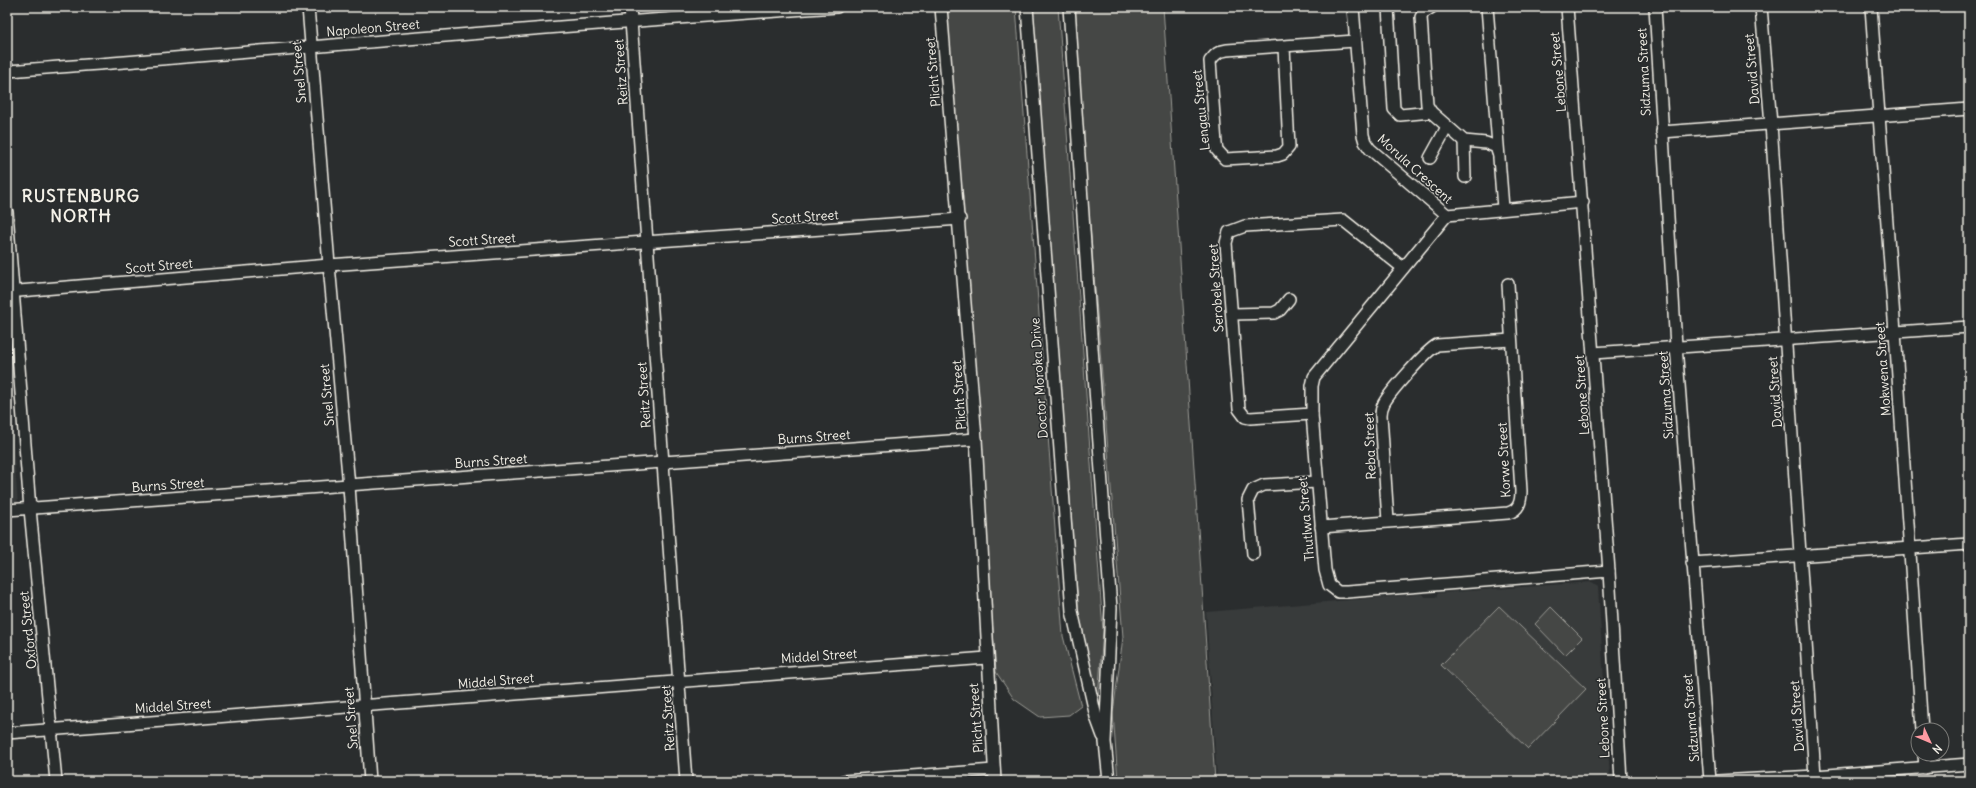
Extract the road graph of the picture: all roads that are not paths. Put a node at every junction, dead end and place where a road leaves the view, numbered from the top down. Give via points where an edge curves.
1 (308, 7) edge
2 (630, 7) edge
3 (837, 7) edge
4 (941, 7) edge
5 (1026, 7) edge
6 (1069, 7) edge
7 (1353, 7) edge
8 (1388, 7) edge
9 (1487, 7) edge
10 (1567, 7) edge
11 (1655, 7) edge
12 (1761, 7) edge
13 (1870, 7) edge
14 (1425, 9) edge
15 (632, 20) junction
16 (1356, 41) junction
17 (311, 47) junction
18 (1284, 47) junction
19 (7, 71) edge
20 (1969, 109) edge
21 (1431, 112) junction
22 (1878, 115) junction
23 (1771, 124) junction
24 (1447, 127) junction
25 (1662, 132) junction
26 (1464, 141) junction
27 (1498, 153) junction
28 (1430, 158) dead end
29 (1465, 177) dead end
30 (1583, 202) junction
31 (1503, 208) junction
32 (7, 212) edge
33 (1447, 215) junction
34 (960, 219) junction
35 (648, 242) junction
36 (329, 266) junction
37 (1403, 268) junction
38 (1508, 284) dead end
39 (10, 292) edge
40 (1289, 299) dead end
41 (1233, 314) junction
42 (1969, 327) edge
43 (1895, 332) junction
44 (1786, 339) junction
45 (1511, 340) junction
46 (1676, 346) junction
47 (1593, 353) junction
48 (1312, 414) junction
49 (976, 439) junction
50 (663, 462) junction
51 (1317, 482) junction
52 (349, 486) junction
53 (30, 509) junction
54 (7, 510) edge
55 (1388, 521) junction
56 (1321, 527) junction
57 (1969, 544) edge
58 (1909, 548) junction
59 (1253, 554) dead end
60 (1800, 556) junction
61 (1692, 563) junction
62 (1609, 571) junction
63 (987, 658) junction
64 (679, 680) junction
65 (364, 705) junction
66 (1921, 722) edge
67 (51, 729) junction
68 (7, 733) edge
69 (1105, 742) junction
70 (1925, 762) edge
71 (1969, 764) edge
72 (1925, 768) junction
73 (994, 775) edge
74 (1886, 775) edge
75 (1815, 776) junction
76 (56, 781) edge
77 (370, 781) edge
78 (686, 781) edge
79 (843, 781) edge
80 (1109, 781) edge
81 (1621, 781) edge
82 (1710, 781) edge
83 (1718, 781) edge

1 - 17 street, Snel Street
2 - 15 street, Reitz Street
3 - 15 street, Napoleon Street
4 - 34 street, Plicht Street
5 - 69 street, Doctor Moroka Drive via 1072,611 1096,717
6 - 69 street, Doctor Moroka Drive via 1111,608
7 - 16 street, Morula Crescent
8 - 21 street via 1394,109 1400,114
9 - 27 street
10 - 30 street, Lebone Street
11 - 25 street, Sidzuma Street
12 - 23 street, David Street
13 - 22 street, Mokwena Street
14 - 21 street via 1421,17 1427,105
15 - 17 street, Napoleon Street
15 - 35 street, Reitz Street
16 - 18 street, Lengau Street
16 - 33 street, Morula Crescent via 1365,142
17 - 19 street, Napoleon Street
17 - 36 street, Snel Street
18 - 18 street, Lengau Street via 1219,51 1210,61 1216,144 1217,150 1225,159 1277,156 1289,147
20 - 22 street
21 - 24 street
22 - 23 street
22 - 43 street, Mokwena Street
23 - 25 street
23 - 44 street, David Street
24 - 26 street
24 - 28 street
25 - 46 street, Sidzuma Street
26 - 27 street via 1486,142 1496,148
26 - 29 street
27 - 31 street
30 - 31 street, Morula Crescent
30 - 47 street, Lebone Street
31 - 33 street, Morula Crescent
32 - 39 street, Oxford Street
33 - 37 street, Thutlwa Street
34 - 35 street, Scott Street
34 - 49 street, Plicht Street
35 - 36 street, Scott Street
35 - 50 street, Reitz Street
36 - 39 street, Scott Street
36 - 52 street, Snel Street
37 - 41 street, Serobele Street via 1343,220 1239,227 1229,232 1226,238
37 - 48 street, Thutlwa Street via 1314,377
38 - 45 street, Korwe Street
39 - 53 street, Oxford Street
40 - 41 street via 1280,310 1274,312
41 - 48 street, Serobele Street via 1238,403 1242,413 1250,418
42 - 43 street
43 - 44 street
43 - 58 street, Mokwena Street
44 - 46 street
44 - 60 street, David Street
45 - 55 street, Reba Street via 1437,345 1387,398 1381,409 1381,416
45 - 55 street, Korwe Street via 1521,492 1519,506 1508,512
46 - 47 street
46 - 61 street, Sidzuma Street
47 - 62 street, Lebone Street
48 - 51 street, Thutlwa Street
49 - 50 street, Burns Street
49 - 63 street, Plicht Street
50 - 52 street, Burns Street
50 - 64 street, Reitz Street
51 - 56 street, Thutlwa Street
51 - 59 street via 1264,485 1252,490 1248,500
52 - 53 street, Burns Street
52 - 65 street, Snel Street
53 - 54 street, Burns Street
53 - 67 street, Oxford Street
55 - 56 street, Korwe Street
56 - 62 street, Thutlwa Street via 1326,579 1338,592
57 - 58 street
58 - 60 street
58 - 66 street, Mokwena Street
60 - 61 street
60 - 75 street, David Street
61 - 82 street, Sidzuma Street
62 - 81 street, Lebone Street
63 - 64 street, Middel Street
63 - 73 street, Plicht Street
64 - 65 street, Middel Street
64 - 78 street, Reitz Street
65 - 67 street, Middel Street
65 - 77 street, Snel Street
67 - 68 street, Middel Street
67 - 76 street, Oxford Street
69 - 80 street, Doctor Moroka Drive
70 - 72 street
71 - 72 street
72 - 74 street
73 - 79 street
74 - 75 street
75 - 83 street

